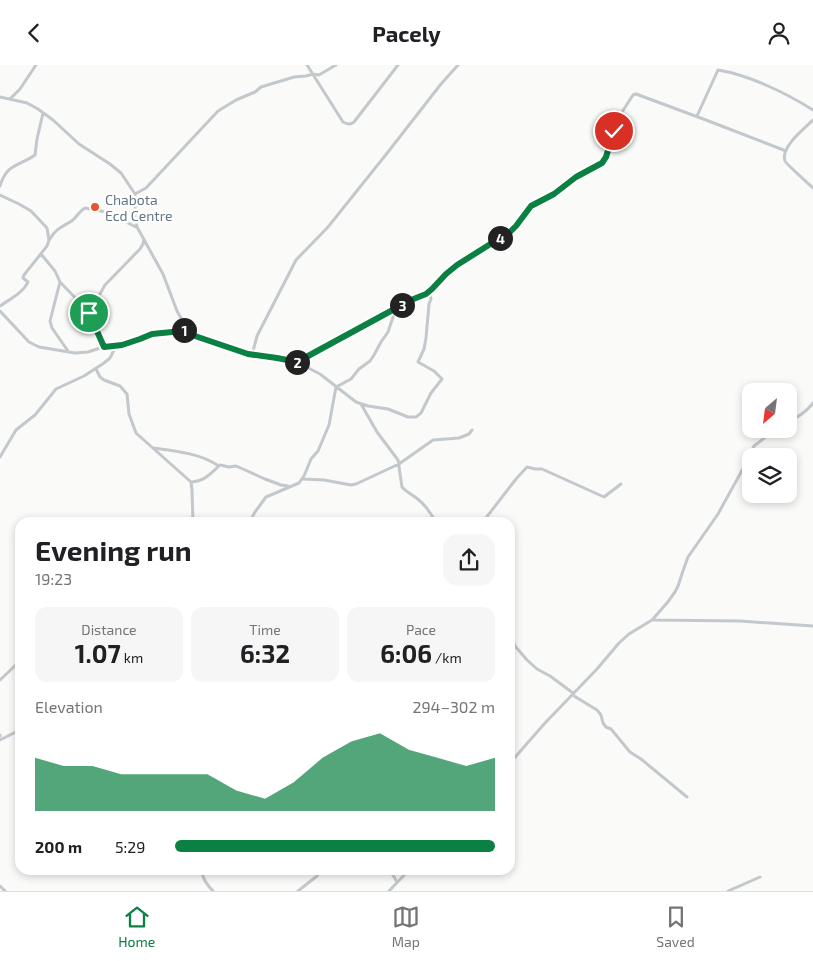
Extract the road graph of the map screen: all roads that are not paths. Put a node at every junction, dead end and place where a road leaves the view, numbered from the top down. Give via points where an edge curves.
1 (36, 65) edge
2 (307, 65) edge
3 (336, 65) edge
4 (398, 65) edge
5 (458, 65) edge
6 (313, 74) junction
7 (0, 97) edge
8 (9, 99) junction
9 (813, 110) edge
10 (43, 113) junction
11 (697, 117) junction
12 (813, 120) edge
13 (786, 151) junction
14 (0, 186) edge
15 (813, 188) edge
16 (135, 194) junction
17 (0, 195) edge
18 (137, 227) junction
19 (144, 239) junction
20 (49, 240) junction
21 (41, 254) junction
22 (60, 282) junction
23 (428, 292) junction
24 (0, 306) edge
25 (394, 309) junction
26 (0, 311) edge
27 (88, 311) junction
28 (187, 329) junction
29 (116, 346) junction
30 (104, 347) junction
31 (69, 351) junction
32 (252, 355) junction
33 (297, 362) junction
34 (96, 369) junction
35 (336, 387) junction
36 (813, 403) edge
37 (361, 404) junction
38 (798, 416) edge
39 (472, 430) dead end
40 (764, 438) edge
41 (152, 447) junction
42 (0, 457) edge
43 (399, 464) junction
44 (219, 467) junction
45 (303, 479) junction
46 (191, 481) junction
47 (621, 484) dead end
48 (291, 486) junction
49 (193, 517) edge
50 (253, 517) edge
51 (433, 517) edge
52 (487, 517) edge
53 (652, 620) junction
54 (813, 626) edge
55 (516, 647) edge
56 (15, 666) edge
57 (0, 680) edge
58 (573, 693) junction
59 (15, 732) edge
60 (0, 740) edge
61 (515, 757) edge
62 (687, 797) dead end
63 (202, 875) edge
64 (318, 875) edge
65 (393, 875) edge
66 (404, 875) edge
67 (760, 877) dead end
68 (397, 882) junction
69 (0, 886) edge
70 (5, 891) edge
71 (212, 891) edge
72 (298, 891) edge
73 (389, 891) edge
74 (728, 891) edge

1 - 8 street
2 - 6 street
3 - 6 street via 319,75
4 - 6 street via 351,124 343,122
5 - 32 street via 328,227 296,260 257,335
6 - 16 street via 261,87 218,111 146,188
7 - 8 street
8 - 10 street via 27,103
9 - 11 street via 755,81 718,70
10 - 14 street via 35,155 8,169
10 - 16 street via 79,144 121,173
11 - 13 street
11 - 23 street via 633,95 622,112 602,163 531,206 508,234 457,265
12 - 13 street via 791,141
13 - 15 street via 785,161
16 - 18 street
17 - 20 street via 31,211 47,228
18 - 19 street
18 - 20 street via 106,212 85,207 55,231
19 - 27 street via 140,249 105,285
19 - 28 street
20 - 21 street
21 - 22 street
21 - 24 street via 23,277 27,284 18,295
22 - 27 street
22 - 31 street via 50,321
23 - 25 street
23 - 37 street via 426,338 418,362 442,379 422,413 413,418
25 - 33 street
25 - 35 street via 388,332 370,361 351,379
26 - 31 street via 28,343
27 - 30 street
28 - 29 street via 152,334
28 - 32 street via 192,335
29 - 30 street
29 - 34 street via 107,361
30 - 31 street via 82,353
32 - 33 street
33 - 35 street
34 - 41 street via 100,377 127,393 134,428
34 - 42 street via 56,389 35,415 16,430
35 - 37 street
35 - 45 street via 329,425
36 - 38 street
37 - 43 street
39 - 43 street via 459,438 433,440
40 - 53 street via 754,446 718,514 688,557 676,592
41 - 44 street via 177,450 206,459
41 - 46 street
43 - 45 street via 351,485
43 - 51 street via 402,487
44 - 46 street via 204,480
44 - 48 street via 236,466
45 - 48 street
46 - 49 street
47 - 52 street via 604,497 542,469 527,467
48 - 50 street via 266,497
53 - 54 street
53 - 58 street via 628,634
55 - 58 street via 537,669
56 - 57 street
58 - 61 street
58 - 62 street via 597,710 606,727 630,752
59 - 60 street
63 - 71 street
64 - 72 street
65 - 68 street
66 - 68 street
67 - 74 street
68 - 73 street
69 - 70 street

